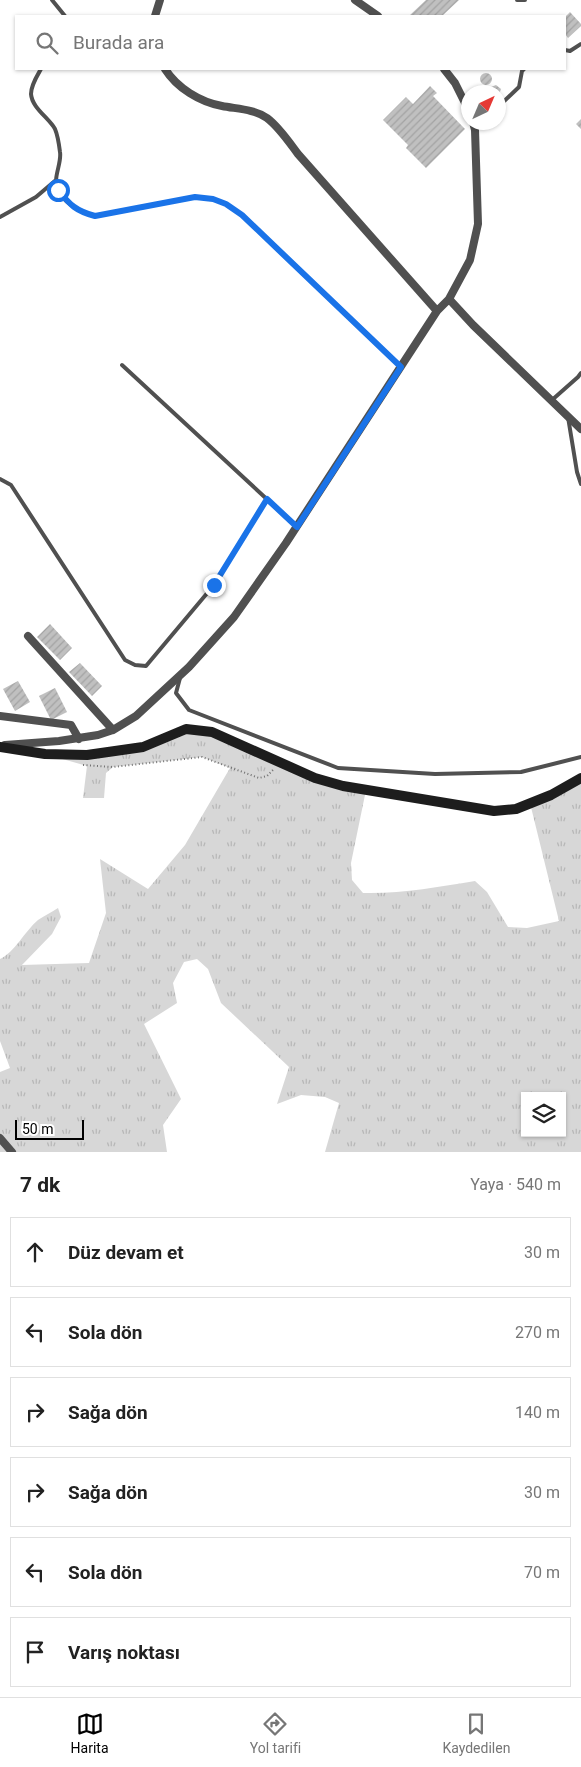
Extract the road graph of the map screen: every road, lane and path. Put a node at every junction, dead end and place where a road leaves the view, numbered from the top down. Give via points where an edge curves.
1 (52, 0) edge
2 (160, 0) edge
3 (355, 0) edge
4 (516, 0) edge
5 (525, 0) edge
6 (64, 15) edge
7 (156, 15) edge
8 (377, 15) edge
9 (581, 44) edge
10 (566, 51) edge
11 (40, 70) edge
12 (166, 70) edge
13 (445, 70) edge
14 (523, 70) edge
15 (461, 95) edge
16 (506, 100) edge
17 (474, 130) edge
18 (56, 180) junction
19 (0, 217) edge
20 (449, 299) junction
21 (437, 311) junction
22 (122, 365) dead end
23 (401, 367) junction
24 (581, 373) edge
25 (552, 400) junction
26 (567, 415) junction
27 (581, 428) edge
28 (0, 479) edge
29 (581, 484) edge
30 (267, 499) junction
31 (297, 527) junction
32 (28, 636) dead end
33 (182, 673) junction
34 (0, 716) edge
35 (113, 730) junction
36 (79, 738) junction
37 (0, 746) edge
38 (581, 757) edge
39 (281, 762) junction
40 (78, 763) dead end
41 (581, 778) edge
42 (0, 1138) edge
43 (12, 1152) edge

1 - 6 lane
2 - 7 street
3 - 8 street
4 - 5 lane
9 - 10 lane
11 - 18 lane via 31,96 58,138 61,155
12 - 21 street via 192,95 266,118
13 - 15 street
14 - 16 lane via 519,88
17 - 20 street via 478,224 470,260
18 - 19 lane via 36,197
18 - 23 lane via 58,190 69,204 95,216 195,197 226,204 242,215
20 - 21 street
20 - 25 street
21 - 23 street
22 - 30 lane
23 - 31 street
24 - 25 lane
25 - 26 street
26 - 27 street
26 - 29 lane
28 - 30 lane via 11,485 124,660 146,666 214,585
30 - 31 lane
31 - 33 street via 234,617
32 - 35 street
33 - 35 street via 136,716
33 - 38 lane via 176,693 189,710 338,768 435,774 521,772
34 - 36 street via 71,725
35 - 36 street
36 - 37 street
37 - 39 street via 45,754 87,755 143,746 186,730 212,732
39 - 40 path via 267,776 259,778 202,758 113,767
39 - 41 street via 315,778 343,786 494,811 516,809
42 - 43 street

